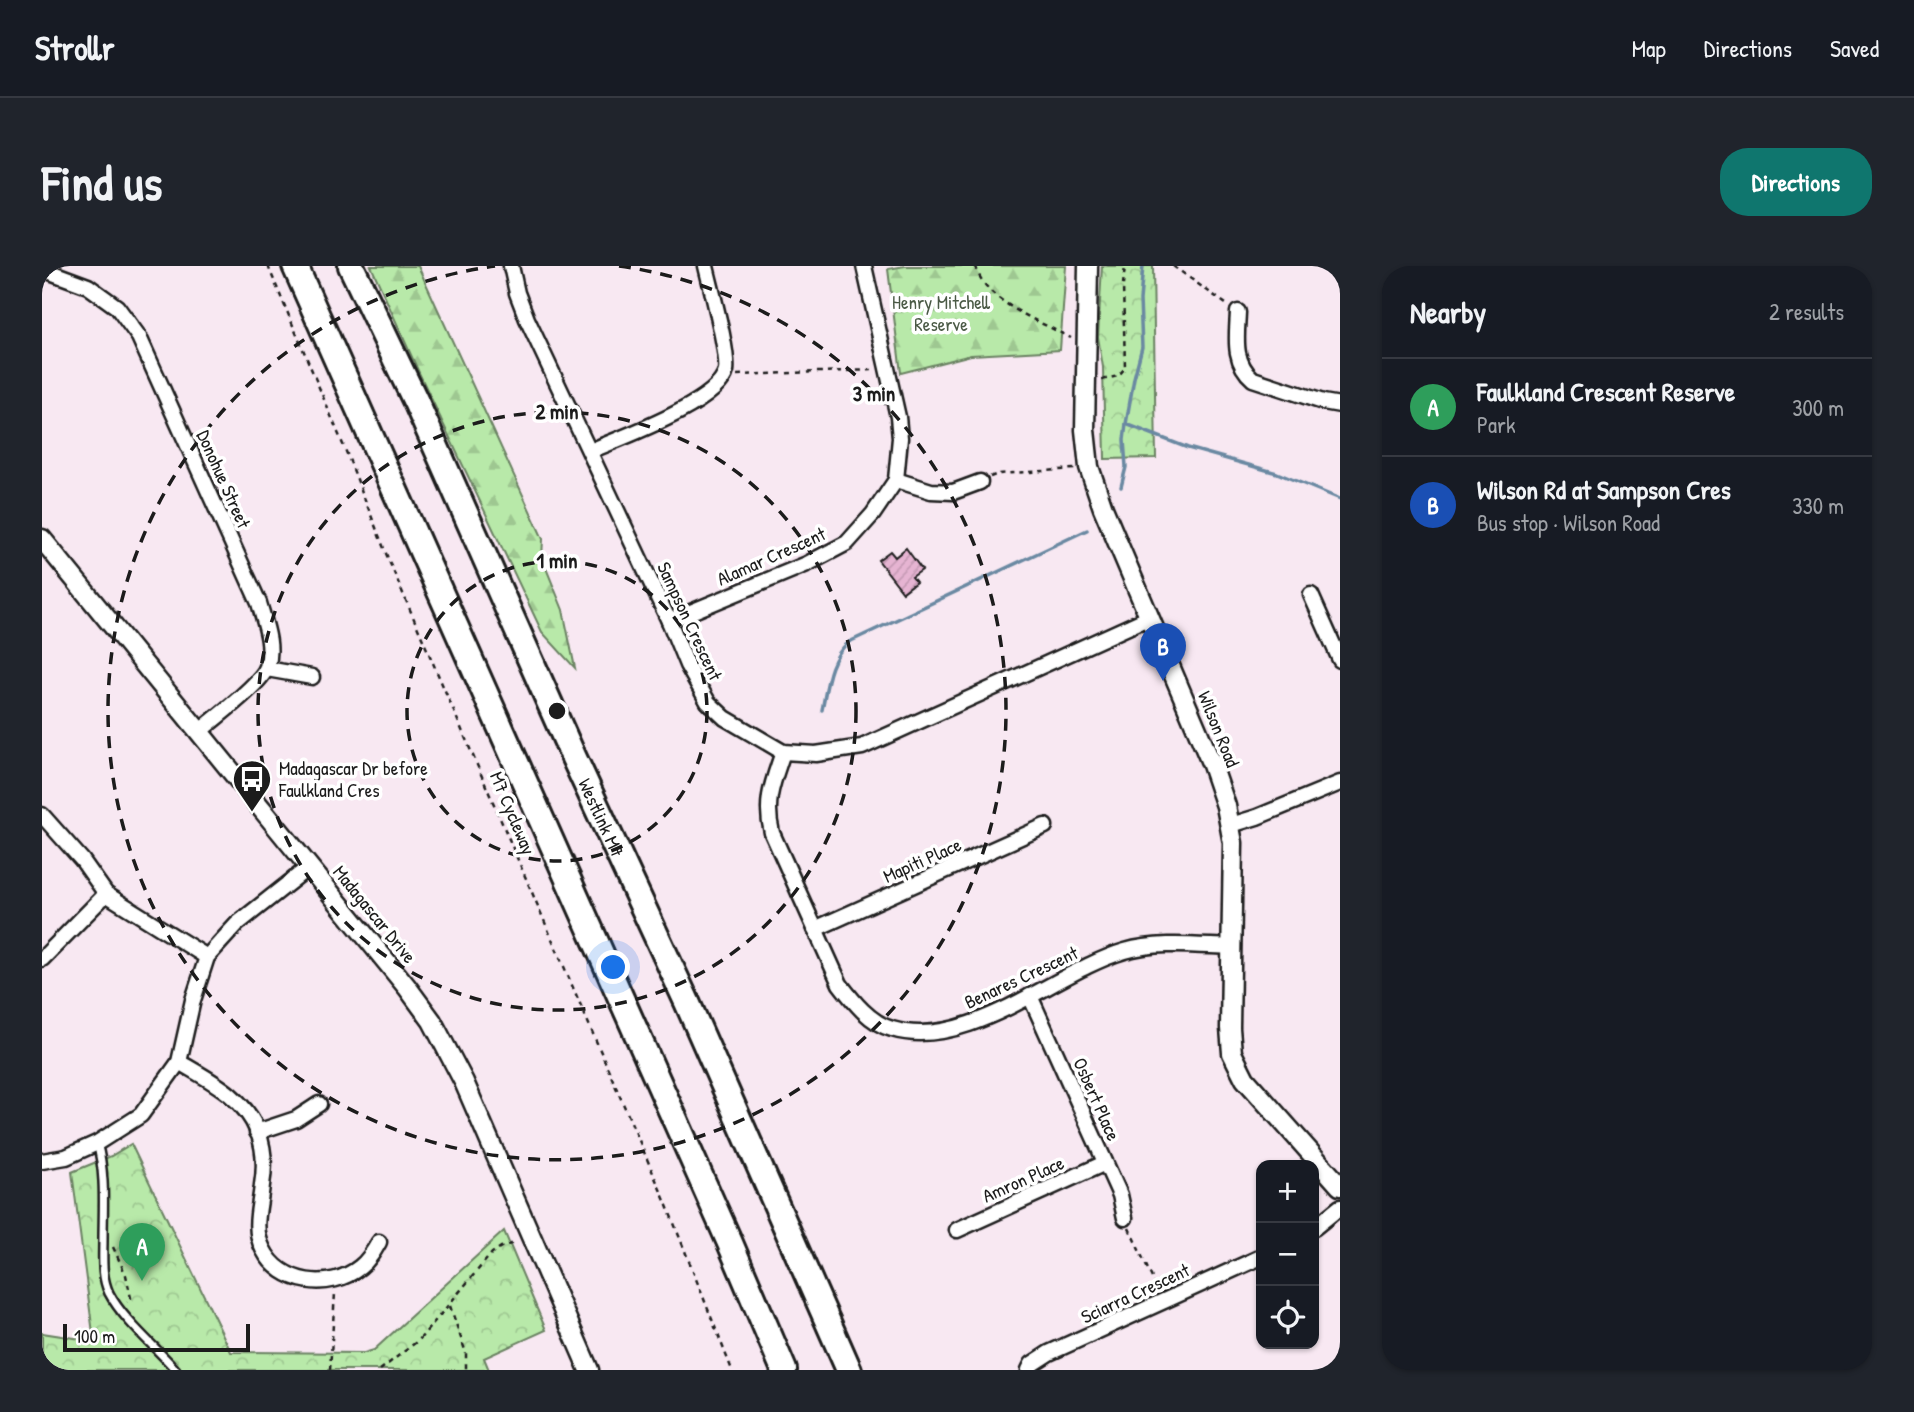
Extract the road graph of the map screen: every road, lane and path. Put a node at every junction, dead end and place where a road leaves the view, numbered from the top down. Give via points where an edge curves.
1 (268, 266) edge
2 (295, 266) edge
3 (351, 266) edge
4 (511, 266) edge
5 (706, 266) edge
6 (864, 266) edge
7 (976, 266) edge
8 (1088, 266) edge
9 (1125, 266) edge
10 (1173, 266) edge
11 (42, 269) edge
12 (1238, 312) joint
13 (1071, 338) dead end
14 (887, 369) junction
15 (724, 376) junction
16 (1099, 381) dead end
17 (1340, 405) edge
18 (590, 451) junction
19 (1075, 469) dead end
20 (896, 480) junction
21 (980, 482) joint
22 (42, 539) edge
23 (1311, 594) dead end
24 (1150, 617) junction
25 (669, 621) junction
26 (1340, 660) edge
27 (267, 669) junction
28 (312, 677) dead end
29 (200, 731) junction
30 (783, 752) junction
31 (1340, 783) edge
32 (42, 815) edge
33 (1230, 825) junction
34 (1045, 826) dead end
35 (310, 867) junction
36 (106, 894) junction
37 (815, 929) junction
38 (1232, 947) junction
39 (206, 957) junction
40 (42, 959) edge
41 (1030, 996) junction
42 (179, 1062) junction
43 (319, 1104) dead end
44 (257, 1132) junction
45 (97, 1143) junction
46 (42, 1161) edge
47 (1105, 1163) junction
48 (1340, 1186) edge
49 (1340, 1207) edge
50 (1125, 1219) joint
51 (1319, 1224) edge
52 (957, 1230) dead end
53 (379, 1242) dead end
54 (514, 1243) dead end
55 (112, 1245) dead end
56 (1256, 1258) edge
57 (335, 1279) junction
58 (1162, 1301) junction
59 (450, 1304) junction
60 (120, 1309) junction
61 (42, 1367) edge
62 (50, 1370) edge
63 (176, 1370) edge
64 (330, 1370) edge
65 (380, 1370) edge
66 (466, 1370) edge
67 (589, 1370) edge
68 (732, 1370) edge
69 (784, 1370) edge
70 (849, 1370) edge
71 (1029, 1370) edge

1 - 68 path, M7 Cycleway via 388,561 666,1203
2 - 69 highway
3 - 70 highway, Westlink M7 via 687,1002
4 - 18 street, Sampson Crescent via 527,319
5 - 15 street via 725,354
6 - 14 street, Alamar Crescent
7 - 13 path via 985,287 1004,302
8 - 24 street, Wilson Road via 1086,450 1103,508
9 - 16 path via 1125,368 1118,376
10 - 12 path
11 - 27 street, Donohue Street via 88,286 117,307 139,337 259,603 269,638
12 - 17 street via 1238,358 1247,374
14 - 15 path
14 - 20 street, Alamar Crescent via 900,438
15 - 18 street via 720,385 692,406
18 - 25 street, Sampson Crescent
19 - 21 path via 998,474
20 - 21 street via 931,491 953,492
20 - 25 street, Alamar Crescent via 847,543
22 - 29 street, Madagascar Drive
23 - 26 street
24 - 30 street, Sampson Crescent via 862,747 817,754
24 - 33 street, Wilson Road via 1221,787
25 - 30 street, Sampson Crescent via 708,702
27 - 28 street
27 - 29 street
29 - 35 street, Madagascar Drive
30 - 37 street, Benares Crescent via 767,815
31 - 33 street
32 - 36 street
33 - 38 street, Wilson Road
34 - 37 street, Mapiti Place
35 - 39 street via 237,924
35 - 67 street, Madagascar Drive via 407,987 445,1043
36 - 39 street
36 - 40 street
37 - 41 street, Benares Crescent via 840,984 855,1003 890,1029 914,1033 960,1027
38 - 41 street, Benares Crescent via 1128,950
38 - 48 street, Wilson Road via 1230,1028 1235,1062 1254,1090
39 - 42 street
41 - 47 street, Osbert Place
42 - 44 street via 231,1095
42 - 45 street via 141,1115
43 - 44 street via 296,1119
44 - 57 street via 264,1175 256,1223 262,1248 275,1266 299,1279
45 - 46 street via 66,1157
45 - 60 lane via 103,1177 103,1270 108,1291
47 - 50 street, Osbert Place
47 - 52 street, Amron Place
49 - 51 street
50 - 58 path
53 - 57 street via 361,1267
54 - 59 path via 492,1253
55 - 60 path via 131,1298
56 - 58 street, Sciarra Crescent
57 - 64 path
58 - 71 street, Sciarra Crescent via 1049,1353
59 - 65 path via 419,1340
59 - 66 path via 466,1353
60 - 63 lane
61 - 62 path

